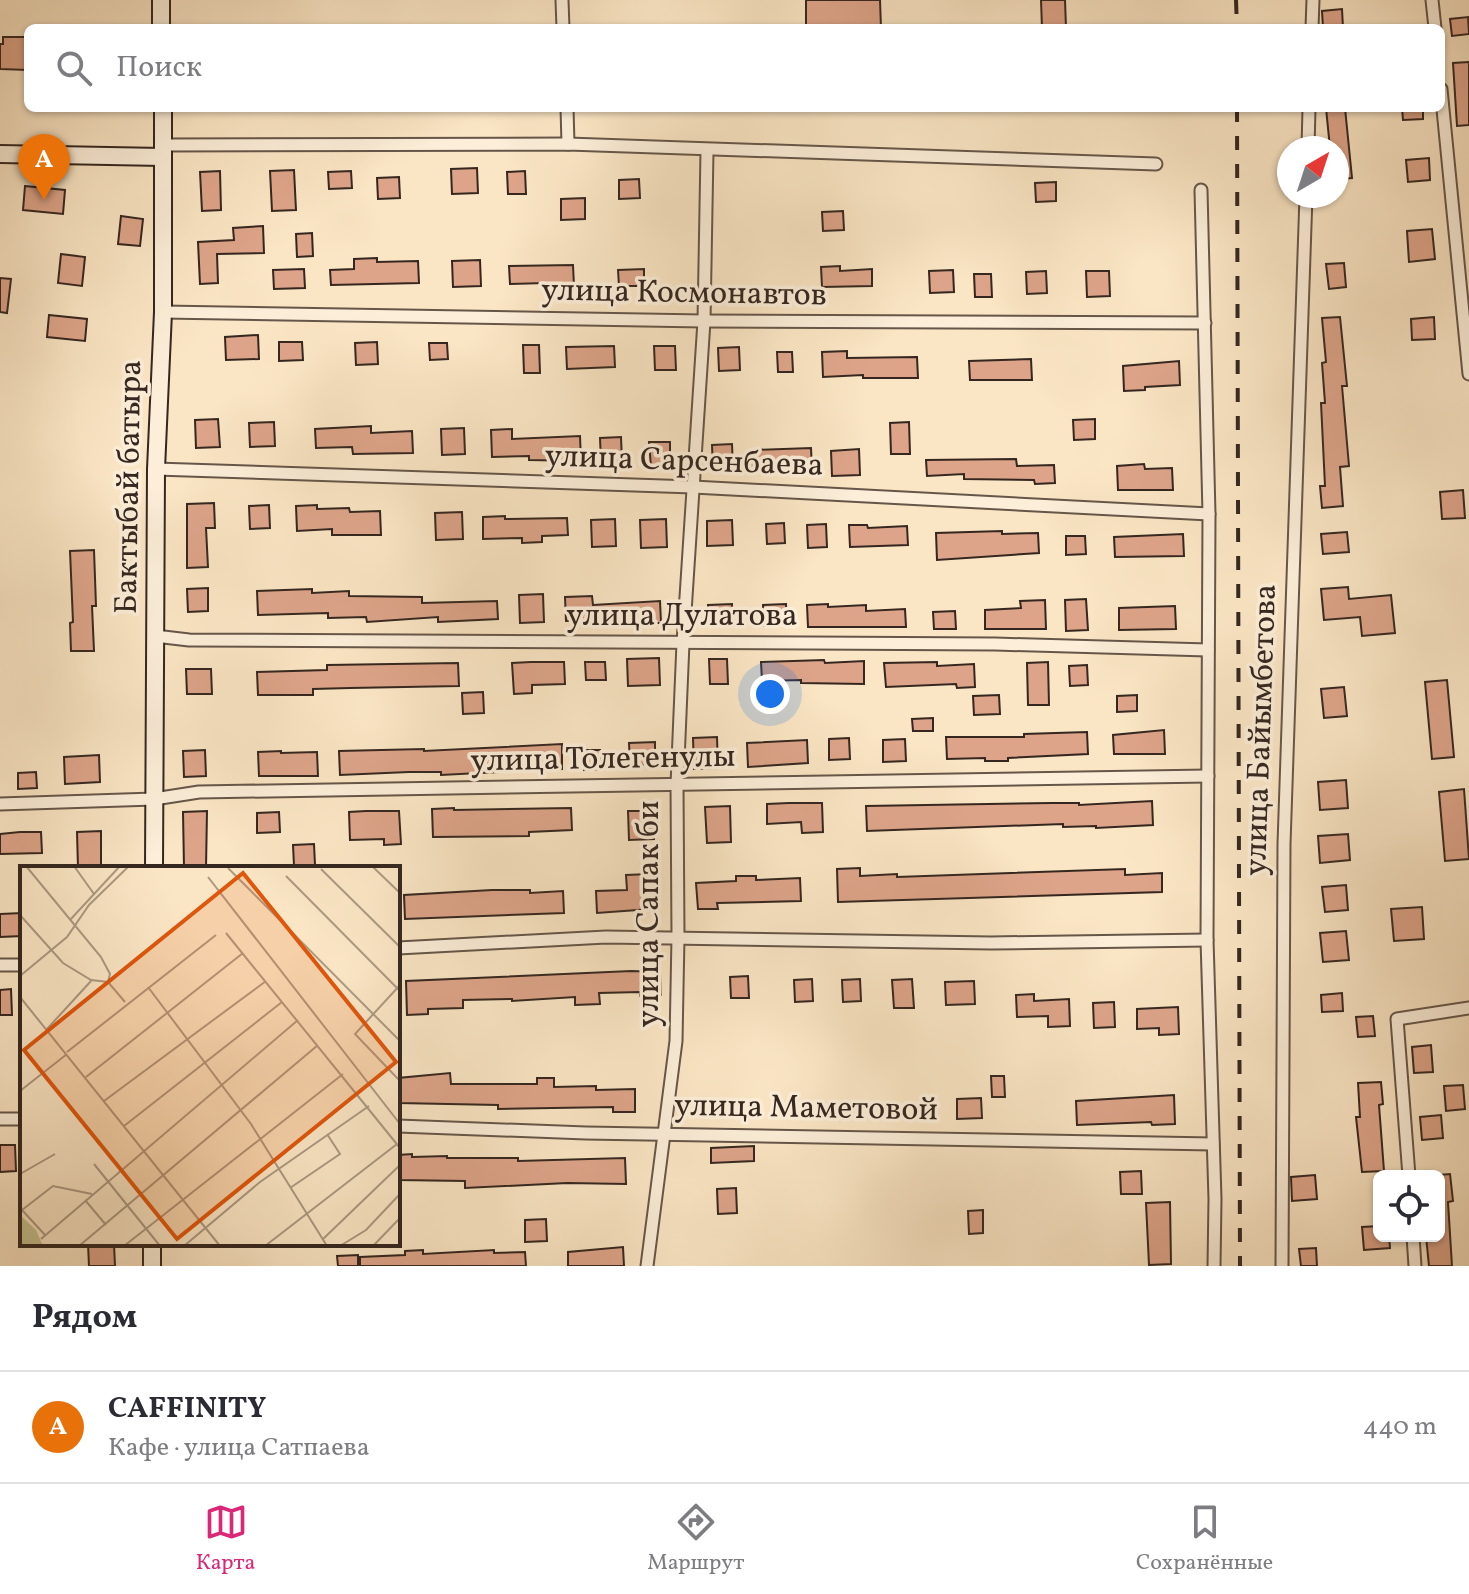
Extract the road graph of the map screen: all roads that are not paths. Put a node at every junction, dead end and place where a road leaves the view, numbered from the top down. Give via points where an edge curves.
1 (161, 0) edge
2 (562, 0) edge
3 (1313, 0) edge
4 (1432, 0) edge
5 (161, 24) edge
6 (563, 24) edge
7 (1312, 24) edge
8 (1435, 24) edge
9 (163, 112) edge
10 (567, 112) edge
11 (1309, 112) edge
12 (1443, 112) edge
13 (1308, 136) edge
14 (568, 144) junction
15 (163, 151) junction
16 (707, 151) junction
17 (0, 154) edge
18 (1156, 164) dead end
19 (1201, 190) dead end
20 (1306, 208) edge
21 (163, 312) junction
22 (704, 321) junction
23 (1205, 323) junction
24 (1469, 374) edge
25 (156, 469) junction
26 (693, 487) junction
27 (1209, 514) junction
28 (155, 636) junction
29 (683, 643) junction
30 (1208, 650) junction
31 (1208, 776) junction
32 (677, 785) junction
33 (154, 799) junction
34 (0, 804) edge
35 (154, 866) edge
36 (678, 937) junction
37 (1207, 940) junction
38 (400, 948) edge
39 (1469, 1008) edge
40 (400, 1126) edge
41 (665, 1132) junction
42 (1213, 1144) junction
43 (1409, 1170) edge
44 (1413, 1242) edge
45 (647, 1266) edge
46 (1214, 1266) edge
47 (1282, 1266) edge
48 (1415, 1266) edge

1 - 5 street
2 - 6 street
3 - 7 street
4 - 8 street
9 - 15 street, Бактыбай батыра
10 - 14 street
11 - 13 street
12 - 24 street
14 - 15 street
14 - 16 street
15 - 17 street
15 - 21 street, Бактыбай батыра
16 - 18 street
16 - 22 street, улица Сапак би
19 - 23 street
20 - 47 street, улица Байымбетова via 1284,844
21 - 22 street, улица Космонавтов
21 - 25 street, Бактыбай батыра
22 - 23 street, улица Космонавтов
22 - 26 street, улица Сапак би
23 - 27 street
25 - 26 street, улица Сарсенбаева
25 - 28 street, Бактыбай батыра
26 - 27 street, улица Сарсенбаева
26 - 29 street, улица Сапак би
27 - 30 street
28 - 29 street, улица Дулатова
28 - 33 street, Бактыбай батыра
29 - 30 street, улица Дулатова
29 - 32 street, улица Сапак би
30 - 31 street
31 - 32 street, улица Толегенулы
31 - 37 street
32 - 33 street, улица Толегенулы via 199,792
32 - 36 street, улица Сапак би
33 - 34 street, улица Толегенулы
33 - 35 street, Бактыбай батыра
36 - 37 street via 991,943
36 - 38 street
36 - 41 street, улица Сапак би via 676,1041
37 - 42 street
39 - 43 street via 1397,1019
40 - 41 street, улица Маметовой
41 - 42 street, улица Маметовой
41 - 45 street, улица Сапак би
42 - 46 street
44 - 48 street

